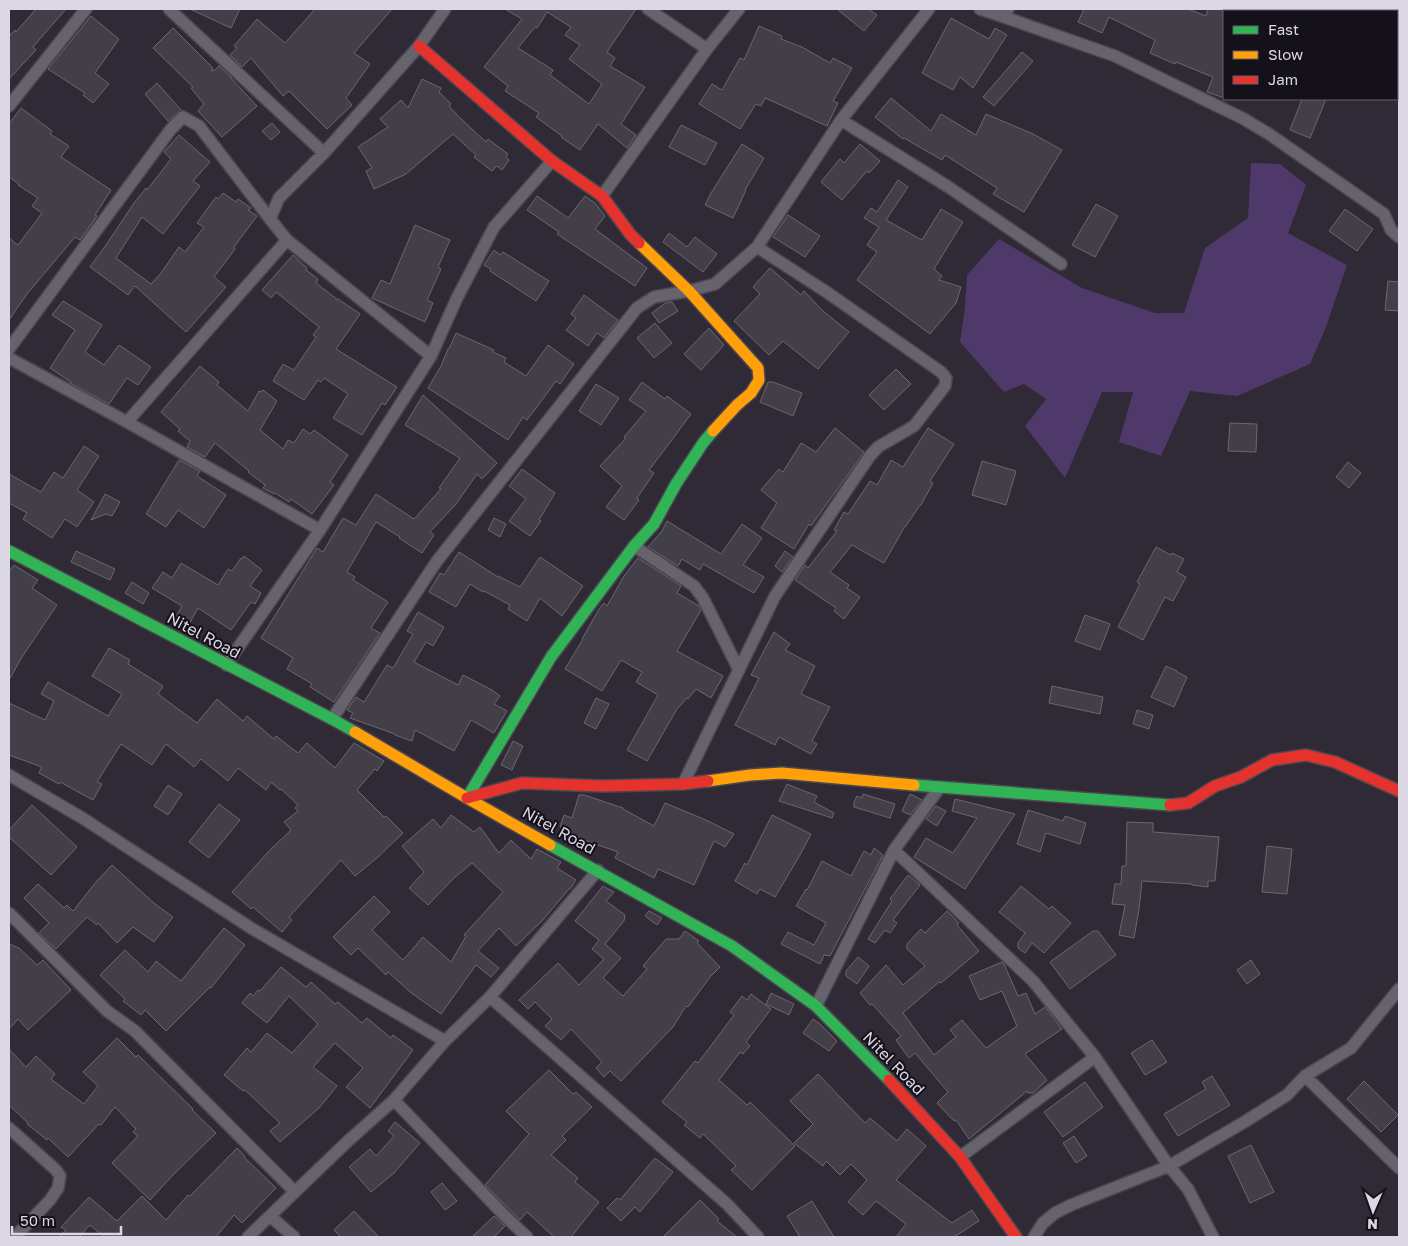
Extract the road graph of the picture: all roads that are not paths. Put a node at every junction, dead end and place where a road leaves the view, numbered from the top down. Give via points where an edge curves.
1 (169, 9) edge
2 (648, 9) edge
3 (739, 9) edge
4 (929, 9) edge
5 (980, 9) edge
6 (83, 10) edge
7 (440, 10) edge
8 (1006, 13) edge
9 (419, 46) junction
10 (707, 49) junction
11 (9, 106) edge
12 (841, 120) junction
13 (324, 153) junction
14 (552, 162) junction
15 (602, 196) junction
16 (270, 219) junction
17 (1399, 237) edge
18 (287, 240) junction
19 (757, 247) junction
20 (1062, 264) dead end
21 (689, 291) junction
22 (9, 349) edge
23 (431, 356) junction
24 (9, 358) edge
25 (127, 422) junction
26 (320, 530) junction
27 (634, 546) junction
28 (9, 551) edge
29 (226, 665) junction
30 (739, 670) junction
31 (332, 719) junction
32 (9, 775) edge
33 (683, 784) junction
34 (940, 787) junction
35 (1399, 791) edge
36 (467, 798) junction
37 (894, 850) junction
38 (598, 870) junction
39 (9, 913) edge
40 (490, 997) junction
41 (1397, 998) edge
42 (816, 1006) junction
43 (445, 1041) junction
44 (1095, 1057) junction
45 (1305, 1076) junction
46 (394, 1100) junction
47 (9, 1128) edge
48 (960, 1157) junction
49 (1169, 1166) junction
50 (1399, 1168) edge
51 (295, 1192) junction
52 (270, 1216) junction
53 (15, 1237) edge
54 (248, 1237) edge
55 (294, 1237) edge
56 (527, 1237) edge
57 (758, 1237) edge
58 (1016, 1237) edge
59 (1034, 1237) edge
60 (1213, 1237) edge

1 - 13 street
2 - 10 street
3 - 10 street
4 - 12 street
5 - 8 street
6 - 11 street
7 - 9 street
8 - 17 street via 1115,56 1244,119 1384,214 1391,230
9 - 13 street
9 - 14 street
10 - 15 street
12 - 19 street
12 - 20 street via 947,186
13 - 16 street via 279,198
14 - 15 street
14 - 23 street via 494,227
15 - 21 street via 630,234
16 - 18 street
16 - 22 street via 199,126 183,117 170,129
18 - 23 street
18 - 25 street
19 - 21 street via 715,284
19 - 30 street via 946,378 945,386 914,426 878,447 869,457 775,596
21 - 27 street via 752,360 758,368 759,380 751,393 703,443 654,524
21 - 31 street via 654,297 637,308 437,561
23 - 26 street
24 - 25 street
25 - 26 street
26 - 29 street
27 - 30 street via 694,586
27 - 36 street via 551,657
28 - 29 street, Nitel Road
29 - 31 street, Nitel Road
30 - 33 street
31 - 36 street, Nitel Road
32 - 43 street via 84,819 251,928
33 - 34 street via 750,774 782,773
33 - 36 street via 522,783
34 - 35 street via 1175,805 1188,802 1272,760 1306,755 1334,762
34 - 37 street
36 - 38 street, Nitel Road
37 - 42 street
37 - 44 street via 1033,981
38 - 40 street
38 - 42 street, Nitel Road via 732,946
39 - 51 street via 107,1011 134,1031
40 - 43 street
40 - 57 street via 727,1204
41 - 45 street via 1351,1048
42 - 48 street, Nitel Road
43 - 46 street
44 - 48 street
44 - 49 street
45 - 49 street via 1287,1095
45 - 50 street
46 - 51 street
46 - 56 street
47 - 53 street via 60,1176 58,1188 50,1200
48 - 58 street, Nitel Road
49 - 59 street via 1055,1213 1042,1224
49 - 60 street via 1188,1188
51 - 52 street
52 - 54 street
52 - 55 street

